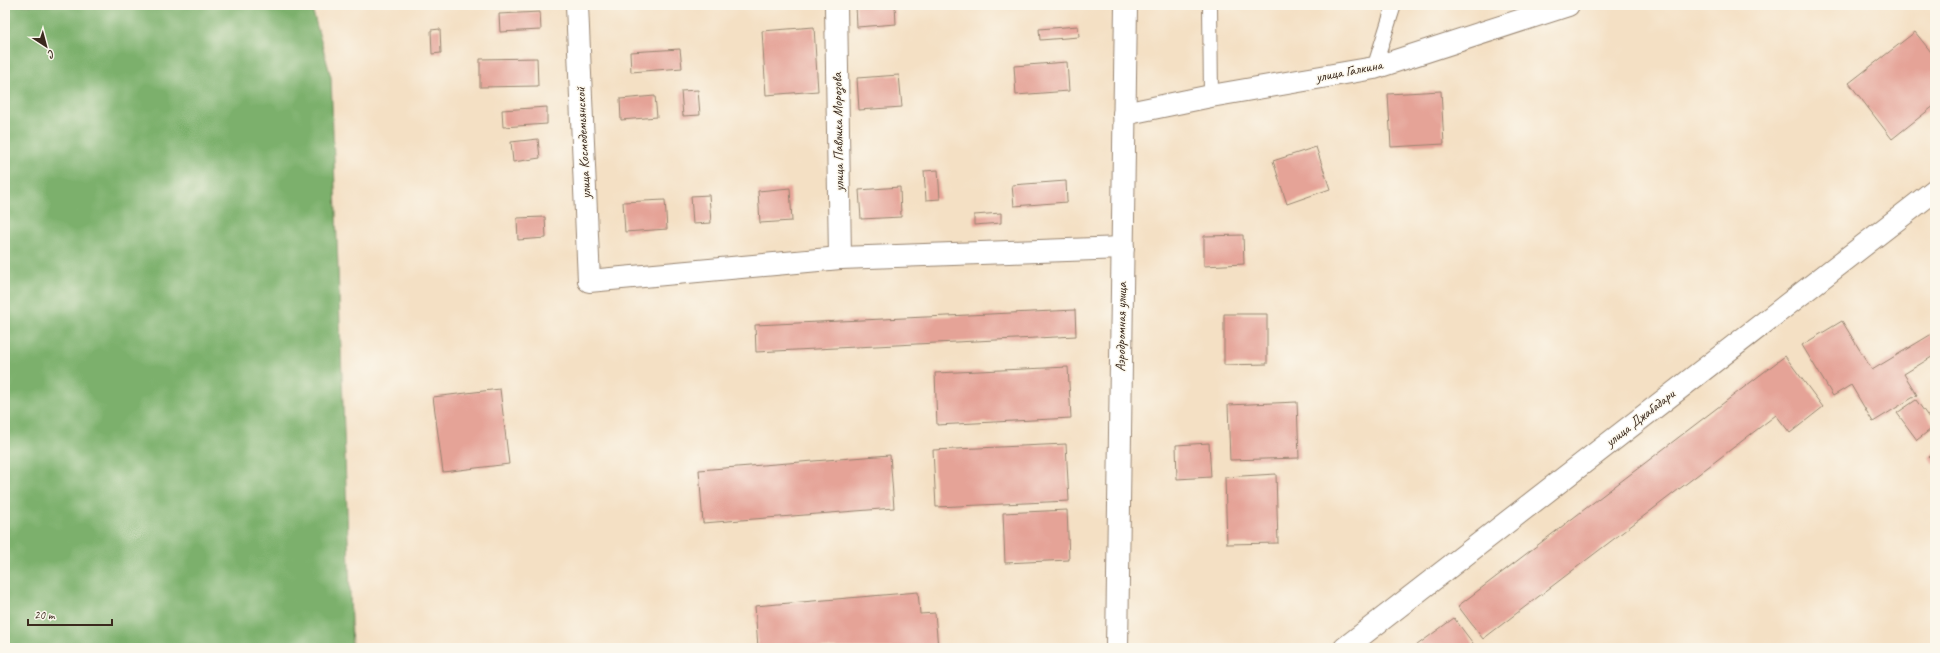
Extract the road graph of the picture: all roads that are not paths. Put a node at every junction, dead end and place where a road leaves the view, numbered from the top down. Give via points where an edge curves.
1 (577, 5) edge
2 (836, 5) edge
3 (1126, 5) edge
4 (1210, 5) edge
5 (1394, 5) edge
6 (1568, 5) edge
7 (1374, 68) junction
8 (1210, 96) junction
9 (1124, 114) junction
10 (1935, 190) edge
11 (1123, 248) junction
12 (840, 258) junction
13 (1117, 648) edge
14 (1345, 648) edge

1 - 12 street, улица Космодемьянской via 589,281
2 - 12 street, улица Павлика Морозова
3 - 9 street, Аэродромная улица
4 - 8 lane
5 - 7 lane
6 - 7 street, улица Галкина
7 - 8 street, улица Галкина
8 - 9 street, улица Галкина
9 - 11 street, Аэродромная улица
10 - 14 street, улица Джабадари
11 - 12 street
11 - 13 street, Аэродромная улица

